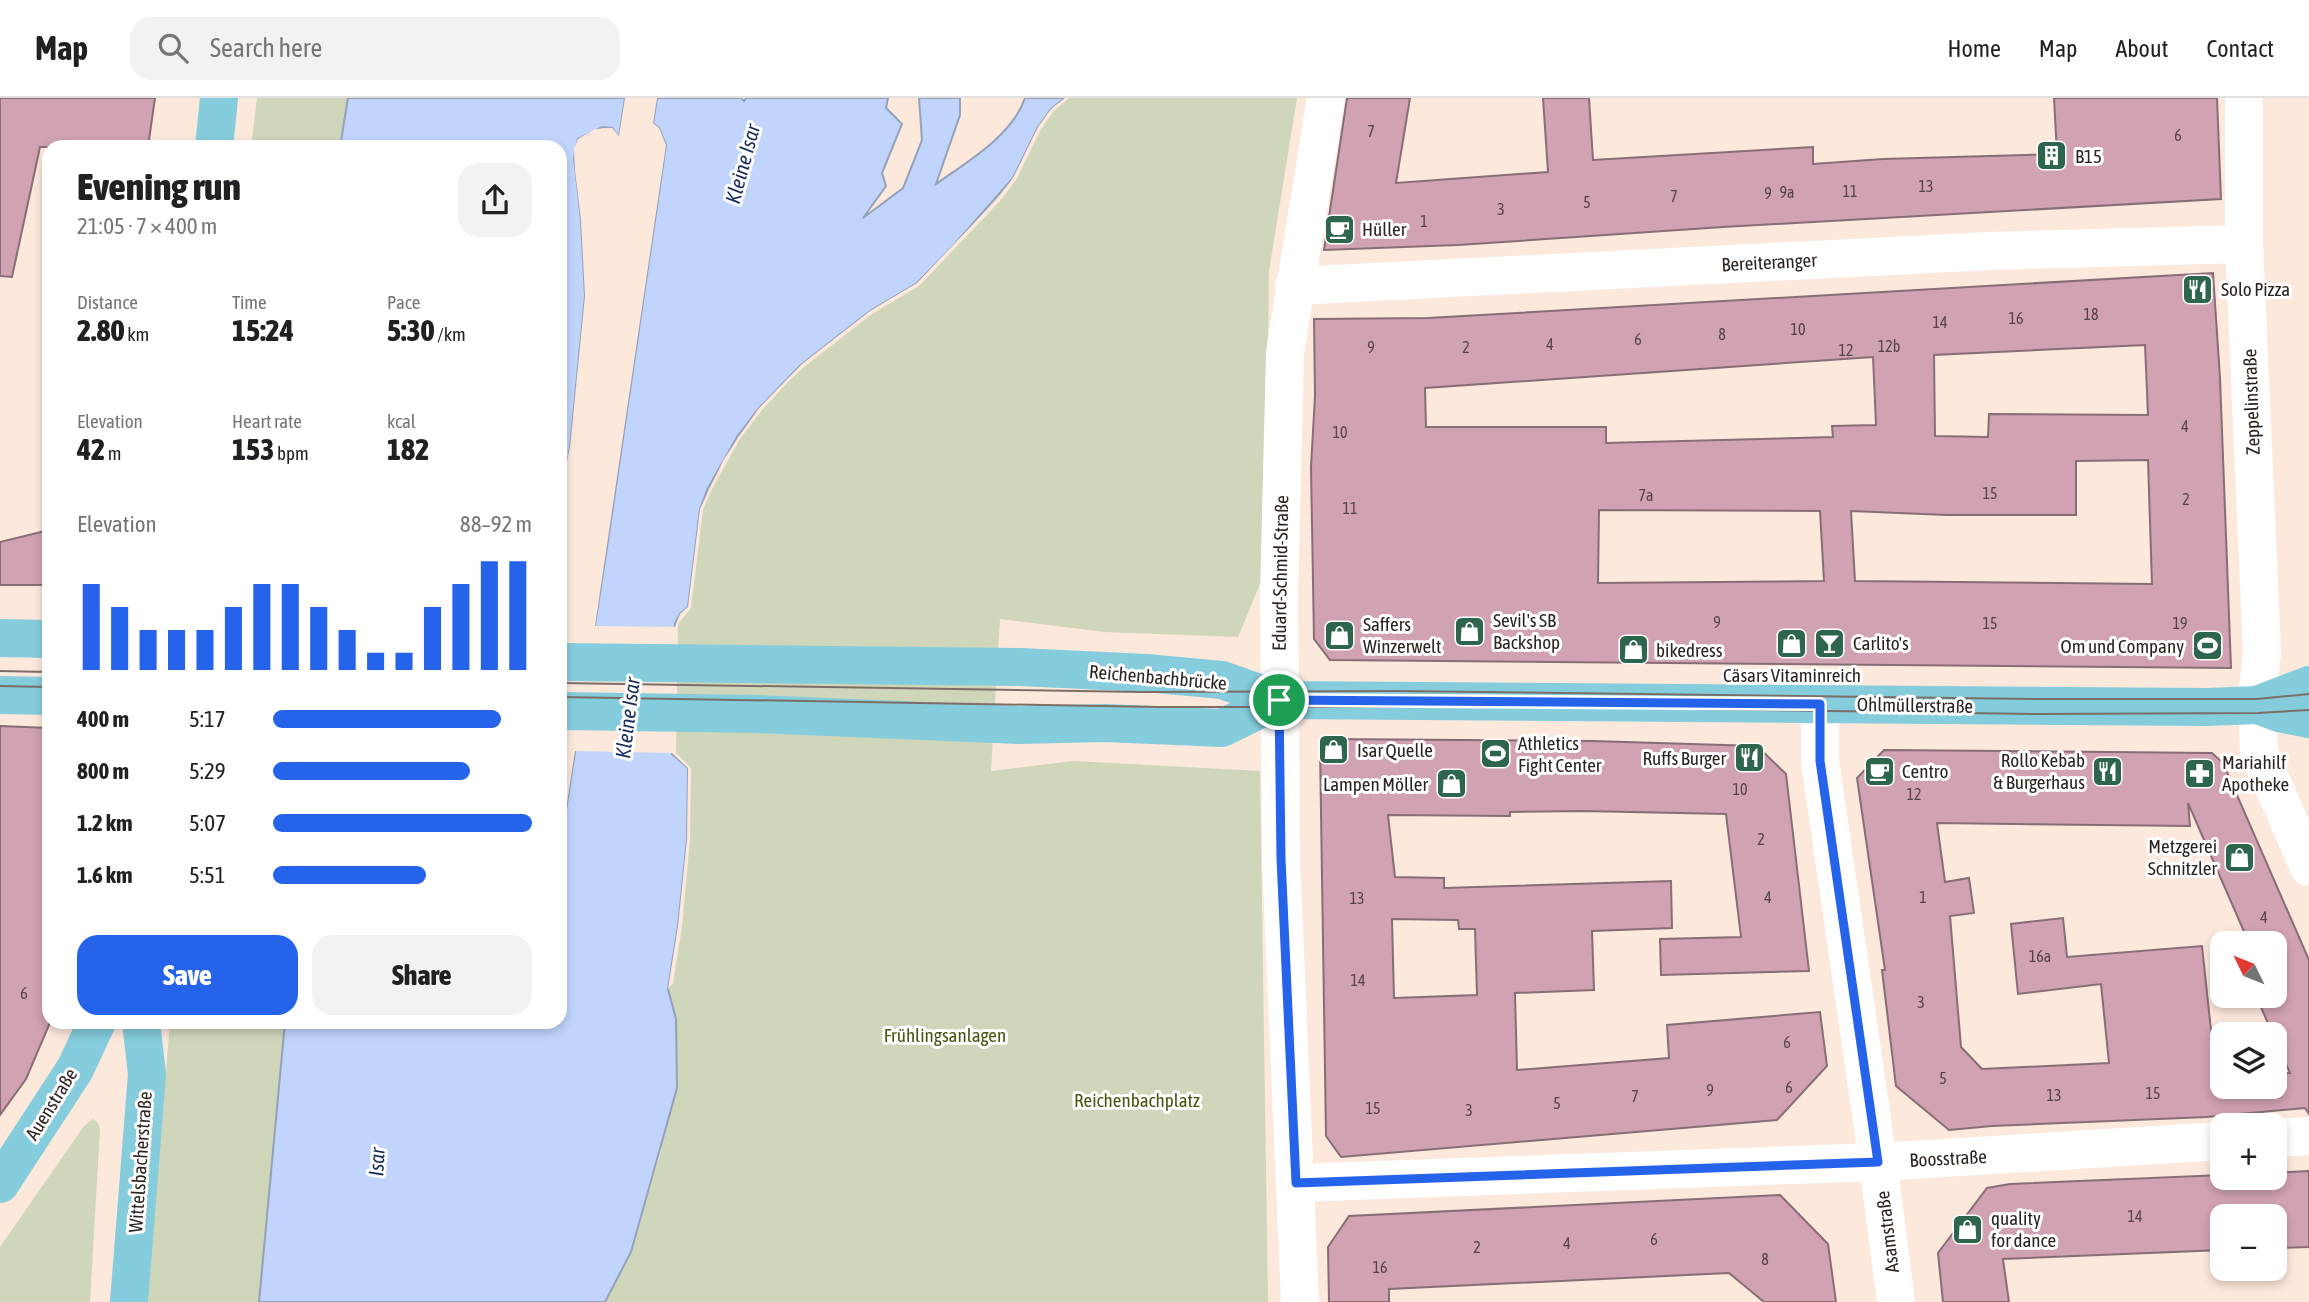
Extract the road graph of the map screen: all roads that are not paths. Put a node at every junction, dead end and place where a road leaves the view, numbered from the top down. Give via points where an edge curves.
1 (219, 98) edge
2 (1326, 98) edge
3 (2244, 98) edge
4 (215, 140) edge
5 (2244, 244) junction
6 (1294, 286) junction
7 (0, 638) edge
8 (42, 639) edge
9 (567, 662) edge
10 (2309, 685) edge
11 (0, 695) edge
12 (42, 695) edge
13 (1279, 700) junction
14 (1820, 704) junction
15 (2258, 705) junction
16 (567, 711) edge
17 (2309, 719) edge
18 (2309, 867) edge
19 (94, 1029) edge
20 (142, 1029) edge
21 (2309, 1136) edge
22 (2287, 1137) edge
23 (2210, 1142) edge
24 (1878, 1162) junction
25 (1296, 1183) junction
26 (0, 1184) edge
27 (129, 1302) edge
28 (1300, 1302) edge
29 (1896, 1302) edge

1 - 4 main road
2 - 6 street, Eduard-Schmid-Straße
3 - 5 street, Zeppelinstraße
5 - 6 street, Bereiteranger via 1990,251
5 - 15 street, Zeppelinstraße via 2262,652
6 - 13 street, Eduard-Schmid-Straße via 1285,352
7 - 8 main road
9 - 13 main road, Reichenbachbrücke via 1020,667 1146,673 1223,680
10 - 15 main road, Ohlmüllerstraße
11 - 12 main road
13 - 14 main road, Ohlmüllerstraße
13 - 16 main road, Reichenbachbrücke via 1222,728
13 - 25 street, Eduard-Schmid-Straße via 1281,859
14 - 15 main road, Ohlmüllerstraße
14 - 24 street, Asamstraße via 1820,761
15 - 17 main road, Ohlmüllerstraße
15 - 18 street, Zeppelinstraße via 2259,753
19 - 26 main road, Auenstraße via 75,1069
20 - 27 main road, Wittelsbacherstraße via 147,1074
21 - 22 street
23 - 24 street, Boosstraße
24 - 25 street, Boosstraße
24 - 29 street, Asamstraße
25 - 28 street, Eduard-Schmid-Straße

